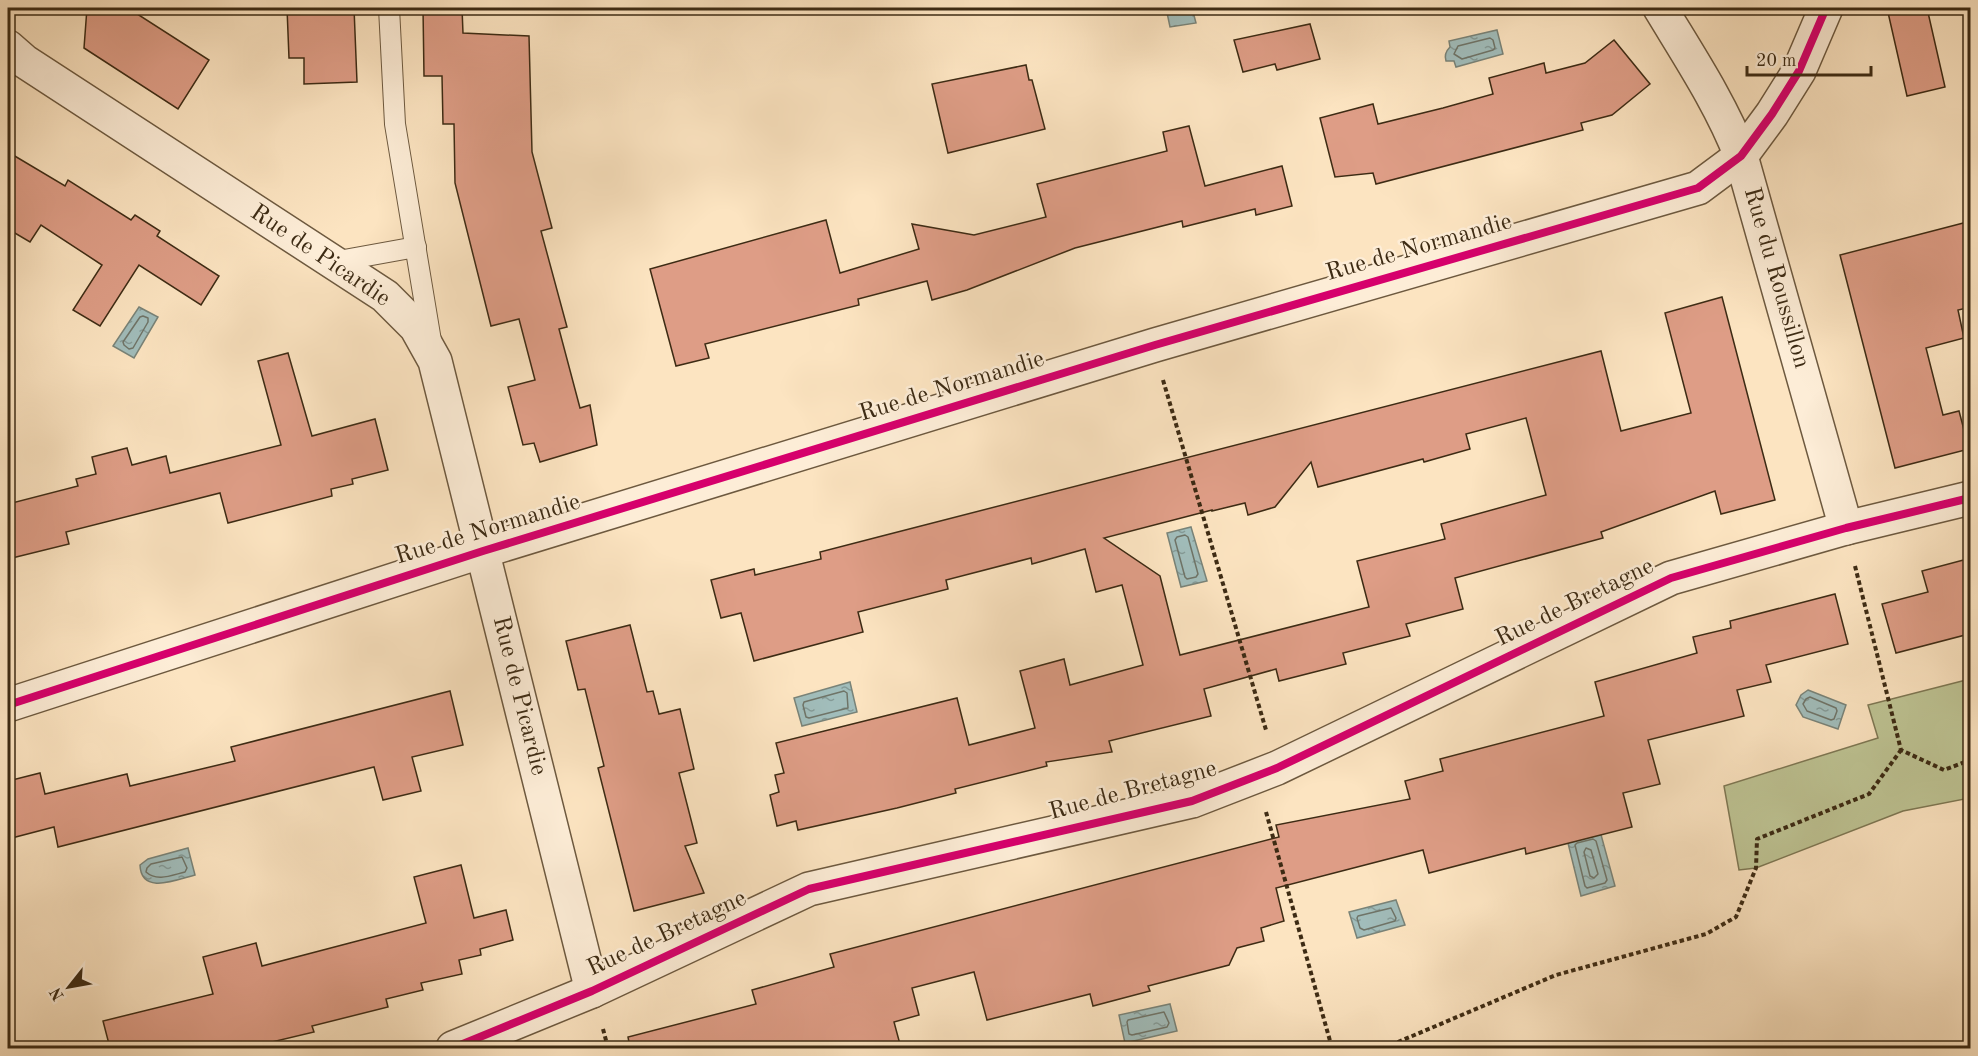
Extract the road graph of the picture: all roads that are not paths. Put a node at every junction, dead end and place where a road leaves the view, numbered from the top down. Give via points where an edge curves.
1 (389, 8) edge
2 (1660, 8) edge
3 (1826, 8) edge
4 (8, 47) edge
5 (1741, 156) junction
6 (416, 247) junction
7 (333, 262) junction
8 (435, 361) junction
9 (1971, 498) edge
10 (1846, 528) junction
11 (483, 551) junction
12 (8, 705) edge
13 (592, 991) junction
14 (453, 1048) edge

1 - 6 lane via 395,124
2 - 5 street, Rue du Roussillon via 1716,103
3 - 5 street, Rue de Normandie via 1799,71
4 - 7 street, Rue de Picardie
5 - 10 street, Rue du Roussillon
5 - 11 street, Rue de Normandie via 1698,188 1155,345
6 - 7 lane
6 - 8 lane
7 - 8 street, Rue de Picardie via 385,296 416,327
8 - 11 street, Rue de Picardie
9 - 10 street, Rue de Bretagne
10 - 13 street, Rue de Bretagne via 1671,578 1266,772 1192,801 809,889
11 - 12 street, Rue de Normandie
11 - 13 street, Rue de Picardie
13 - 14 street, Rue de Bretagne

